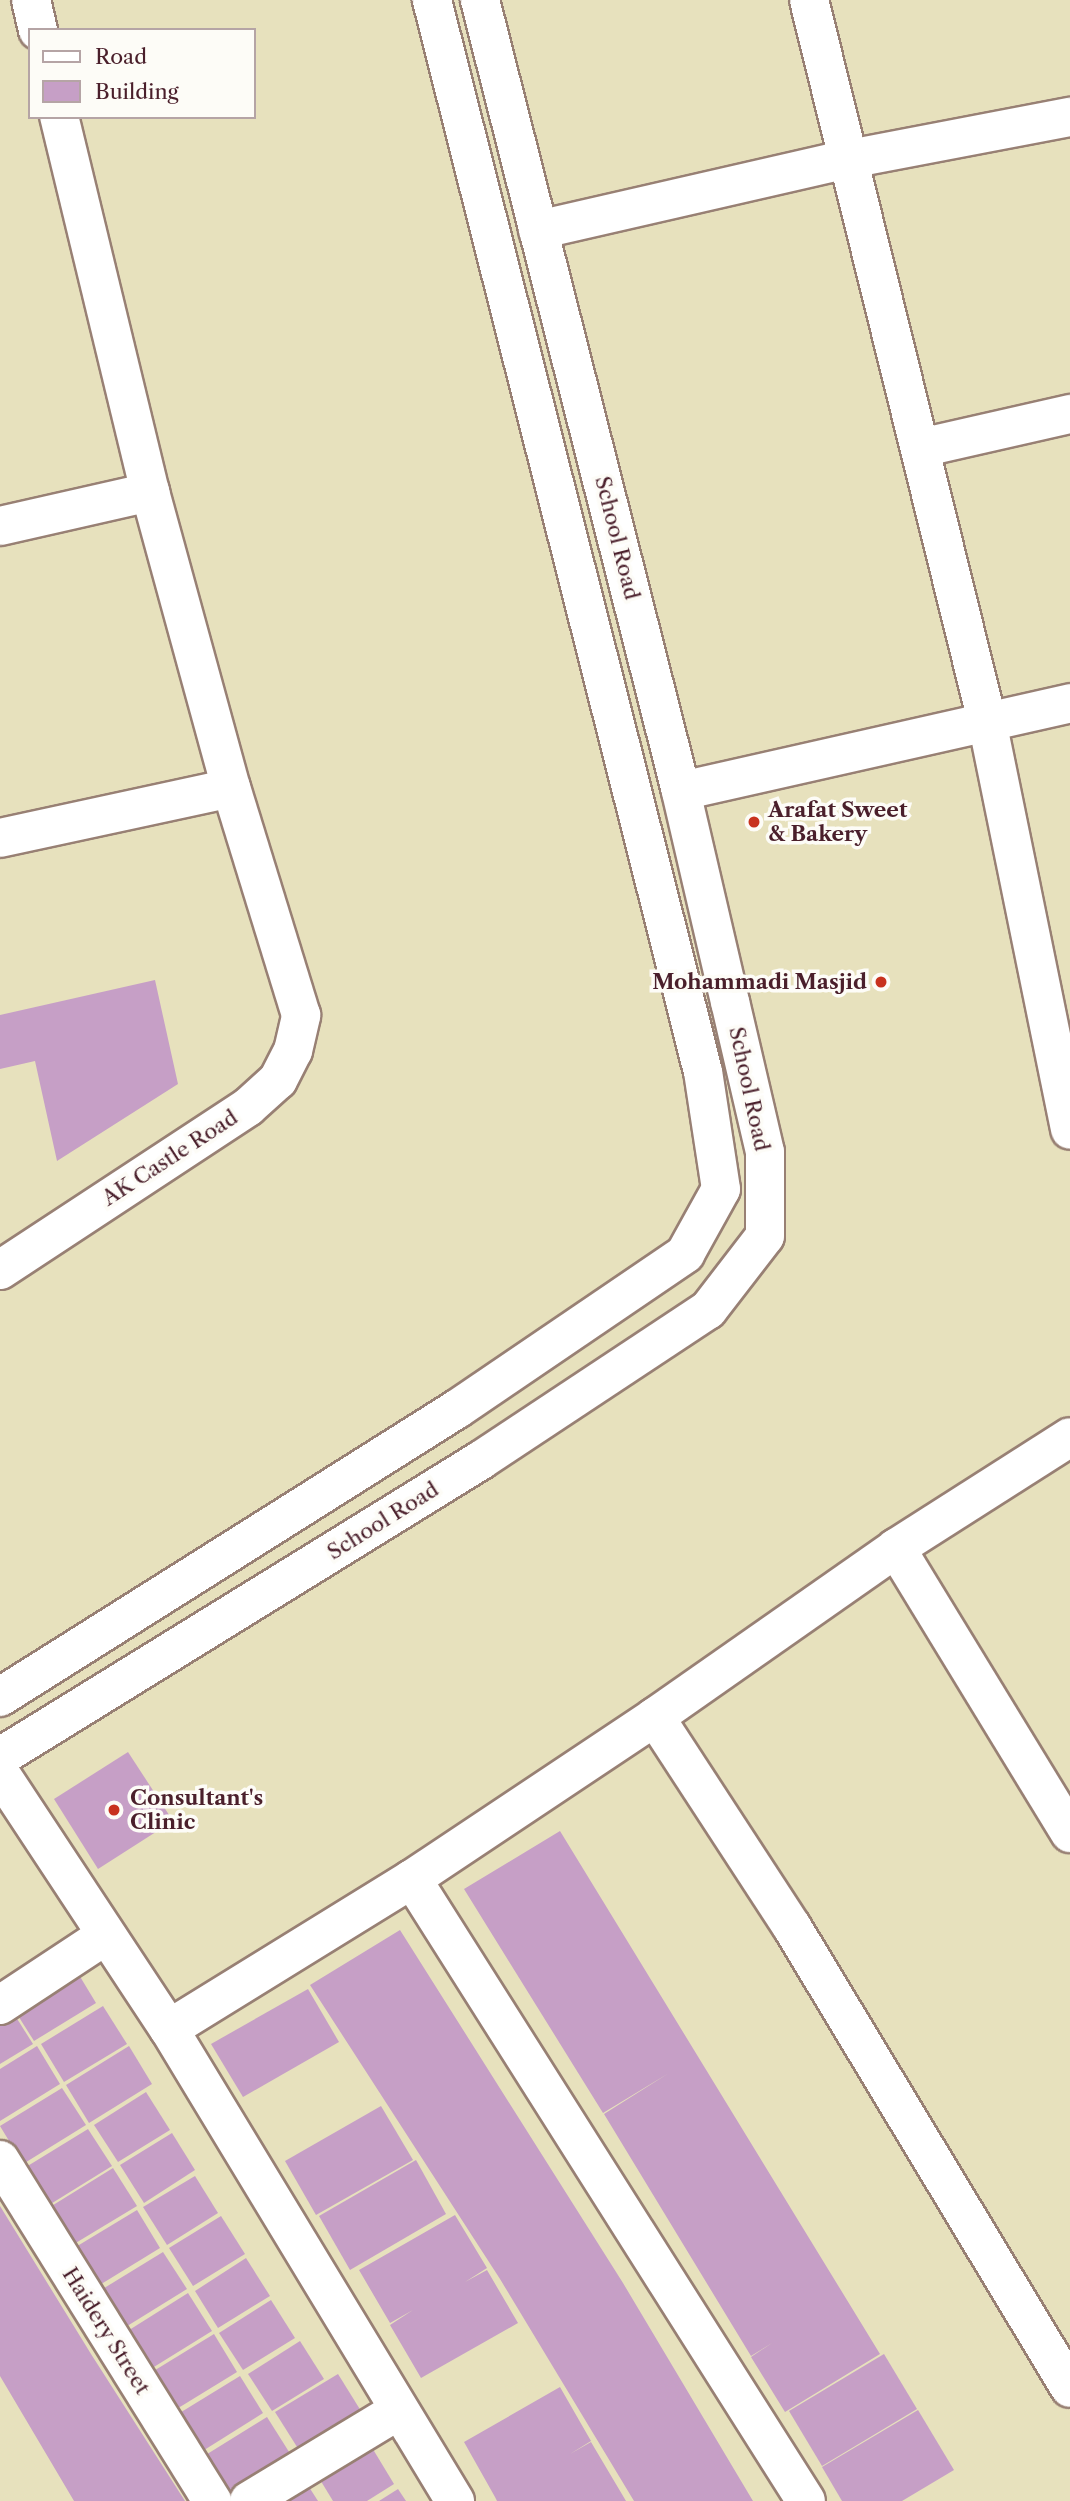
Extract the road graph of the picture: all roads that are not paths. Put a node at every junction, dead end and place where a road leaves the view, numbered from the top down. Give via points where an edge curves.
1 (31, 0) edge
2 (432, 0) edge
3 (480, 0) edge
4 (809, 0) edge
5 (38, 28) edge
6 (1070, 117) edge
7 (59, 119) edge
8 (849, 159) junction
9 (538, 230) junction
10 (1070, 414) edge
11 (920, 448) junction
12 (150, 492) junction
13 (0, 526) edge
14 (1070, 702) edge
15 (987, 721) junction
16 (231, 788) junction
17 (681, 791) junction
18 (0, 838) edge
19 (1057, 1000) edge
20 (730, 1002) junction
21 (688, 1013) junction
22 (1070, 1130) edge
23 (0, 1270) edge
24 (1070, 1437) edge
25 (896, 1548) junction
26 (0, 1697) edge
27 (655, 1717) junction
28 (0, 1757) edge
29 (0, 1773) edge
30 (1070, 1833) edge
31 (412, 1879) junction
32 (106, 1934) junction
33 (0, 2005) edge
34 (169, 2029) junction
35 (0, 2160) edge
36 (1070, 2388) edge
37 (399, 2410) junction
38 (212, 2501) edge
39 (249, 2501) edge
40 (455, 2501) edge
41 (806, 2501) edge

1 - 5 street
2 - 21 street, School Road
3 - 9 street, School Road
4 - 8 street
6 - 8 street
7 - 12 street
8 - 9 street
8 - 11 street
9 - 17 street, School Road
10 - 11 street
11 - 15 street
12 - 13 street
12 - 16 street
14 - 15 street
15 - 17 street
15 - 19 street
16 - 18 street
16 - 23 street, AK Castle Road via 301,1015 293,1051 278,1080 248,1107
17 - 20 street, School Road
19 - 22 street
20 - 21 street
20 - 28 street, School Road via 765,1152 765,1236 708,1310 481,1460
21 - 26 street, School Road via 703,1072 720,1189 685,1254 457,1409
24 - 25 street
25 - 27 street
25 - 30 street
27 - 31 street
27 - 36 street via 792,1927
29 - 32 street
31 - 34 street
31 - 41 street
32 - 33 street
32 - 34 street
34 - 37 street
35 - 38 street, Haidery Street
37 - 39 street
37 - 40 street

